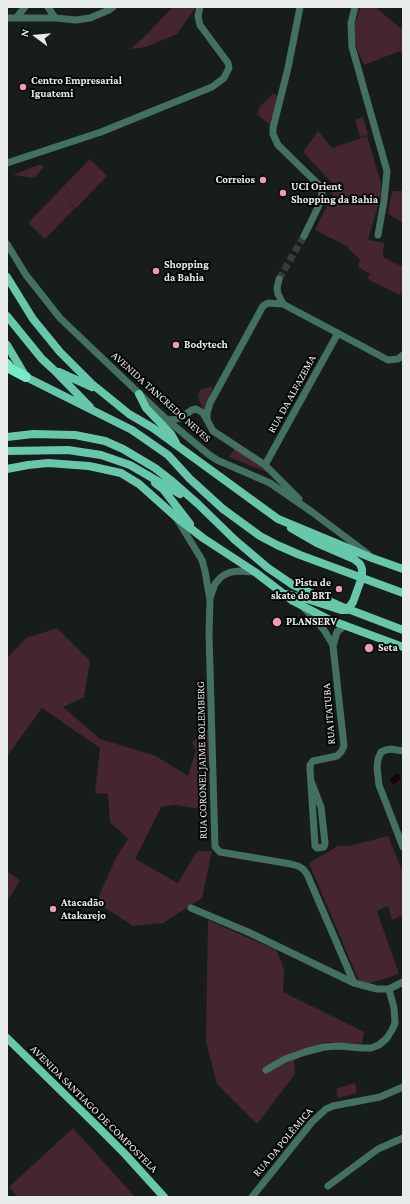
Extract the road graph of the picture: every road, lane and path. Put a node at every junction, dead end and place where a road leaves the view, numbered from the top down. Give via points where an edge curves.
1 (25, 7) edge
2 (48, 7) edge
3 (113, 7) edge
4 (200, 7) edge
5 (300, 7) edge
6 (355, 7) edge
7 (7, 18) edge
8 (16, 18) junction
9 (55, 18) junction
10 (7, 163) edge
11 (378, 235) dead end
12 (304, 236) tunnel mouth
13 (7, 244) edge
14 (7, 277) edge
15 (279, 279) tunnel mouth
16 (283, 304) junction
17 (7, 316) edge
18 (338, 333) junction
19 (7, 345) edge
20 (403, 355) edge
21 (7, 364) edge
22 (54, 370) junction
23 (26, 377) junction
24 (100, 391) junction
25 (139, 394) junction
26 (93, 410) junction
27 (166, 419) junction
28 (207, 420) junction
29 (7, 437) edge
30 (177, 446) junction
31 (7, 451) edge
32 (265, 465) junction
33 (7, 470) edge
34 (144, 473) junction
35 (198, 504) junction
36 (312, 512) junction
37 (176, 517) junction
38 (278, 519) junction
39 (202, 538) junction
40 (372, 558) junction
41 (403, 569) edge
42 (255, 572) junction
43 (403, 593) edge
44 (282, 594) junction
45 (210, 600) junction
46 (303, 607) junction
47 (345, 625) junction
48 (403, 630) edge
49 (334, 646) junction
50 (403, 647) edge
51 (403, 750) edge
52 (311, 781) junction
53 (403, 847) edge
54 (191, 908) dead end
55 (403, 982) edge
56 (354, 983) junction
57 (389, 989) junction
58 (7, 1038) edge
59 (266, 1070) dead end
60 (403, 1088) edge
61 (403, 1138) edge
62 (328, 1186) dead end
63 (164, 1197) edge
64 (252, 1197) edge

1 - 8 street
2 - 9 street
3 - 9 street via 90,18
4 - 10 street via 200,25 225,57 229,68 224,78 212,87 101,132
5 - 12 street via 273,134 278,145 318,184 322,192 321,201
6 - 11 street via 351,23 352,47 387,171
7 - 8 street
8 - 9 street
13 - 25 street, AVENIDA TANCREDO NEVES via 26,275 60,318
14 - 24 main road via 43,332 69,362
15 - 16 street via 277,288
16 - 18 street
16 - 28 street via 268,303 263,306 210,403
17 - 22 main road
18 - 20 street via 388,360 398,359
18 - 32 street, RUA DA ALFAZEMA
19 - 23 main road
21 - 23 highway
22 - 24 main road
22 - 26 main road
23 - 26 main road
24 - 30 main road
25 - 27 street, AVENIDA TANCREDO NEVES
25 - 30 main road via 146,408 171,434
26 - 43 main road, bridge via 132,430 168,455 223,509 260,536 300,555
27 - 28 street via 180,418 196,410
27 - 36 street, AVENIDA TANCREDO NEVES via 217,460 270,483
28 - 32 street via 214,431
29 - 35 main road via 61,434 105,441 155,468
30 - 38 main road
31 - 34 main road via 47,450 101,455
32 - 36 street
33 - 37 main road via 48,463 113,470 131,477
34 - 35 main road
34 - 39 main road via 163,489
35 - 48 main road, bridge via 235,540 293,585
36 - 40 street, AVENIDA TANCREDO NEVES
37 - 39 main road
37 - 45 street, RUA CORONEL JAIME ROLEMBERG via 202,560
38 - 40 main road
38 - 44 main road via 299,534 354,559 362,569 356,595 347,610
39 - 42 main road
40 - 41 main road
42 - 44 main road
42 - 45 street, RUA CORONEL JAIME ROLEMBERG via 240,571 224,575 215,584
44 - 46 main road
45 - 56 street, RUA CORONEL JAIME ROLEMBERG via 215,847 220,852 291,864 303,869
46 - 47 main road
46 - 49 street, RUA ITATUBA via 324,630
47 - 49 street, RUA ITATUBA via 337,632
47 - 50 main road
49 - 52 street, RUA ITATUBA via 344,746 337,756 313,761 310,765
51 - 53 street via 391,749 381,752 377,767 379,785
52 - 52 street, RUA ITATUBA via 315,846 317,848 324,847 325,843 321,807
54 - 56 street via 248,932
55 - 57 street
56 - 57 street via 377,990
57 - 59 street via 395,1023 387,1038 379,1045 366,1048 324,1047 285,1059
58 - 63 main road, AVENIDA SANTIAGO DE COMPOSTELA via 105,1133
60 - 64 street, RUA DA POLÊMICA via 380,1097 326,1109 312,1122
61 - 62 street via 378,1149

